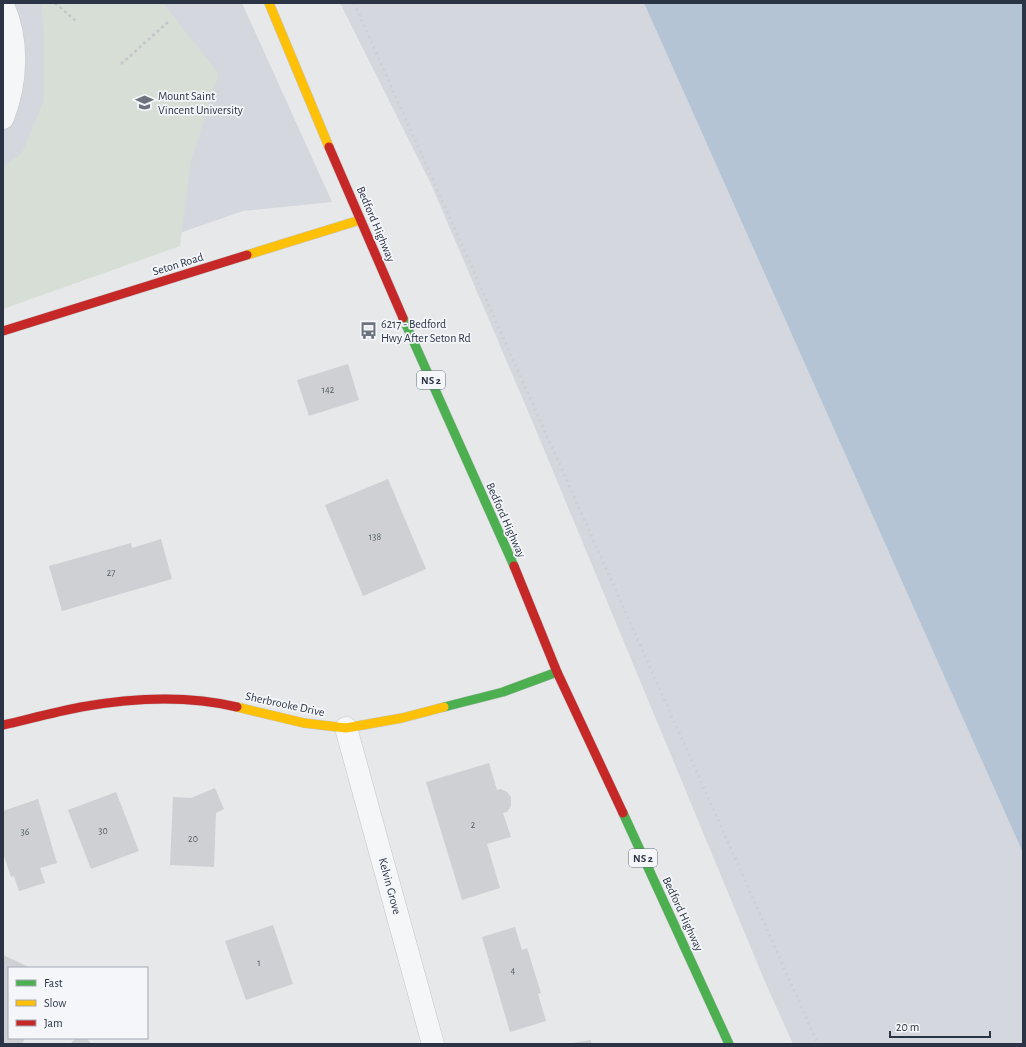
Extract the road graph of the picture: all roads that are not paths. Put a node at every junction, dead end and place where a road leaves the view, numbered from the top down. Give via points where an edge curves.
1 (269, 3) edge
2 (3, 5) edge
3 (3, 118) edge
4 (360, 220) junction
5 (3, 331) edge
6 (557, 672) junction
7 (3, 725) edge
8 (346, 728) junction
9 (433, 1044) edge
10 (729, 1044) edge

1 - 4 main road, Bedford Highway / NS 2
2 - 3 street via 9,19 14,47 14,78
4 - 5 main road, Seton Road
4 - 6 main road, Bedford Highway / NS 2 via 522,585
6 - 8 main road, Sherbrooke Drive via 503,692 402,718
6 - 10 main road, Bedford Highway / NS 2
7 - 8 main road, Sherbrooke Drive via 81,706 145,699 214,701 304,723
8 - 9 street, Kelvin Grove

